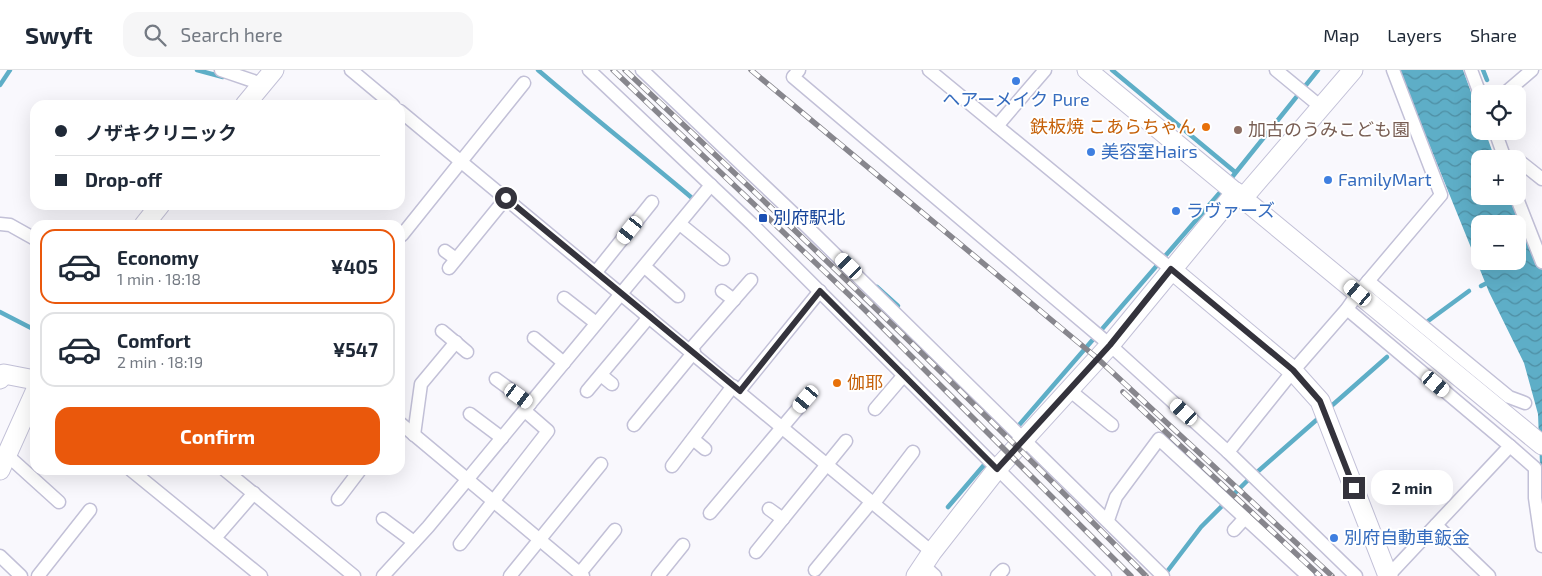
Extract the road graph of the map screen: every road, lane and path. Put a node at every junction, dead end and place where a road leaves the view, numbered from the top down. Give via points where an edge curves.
1 (221, 70) edge
2 (350, 70) edge
3 (589, 70) edge
4 (642, 70) edge
5 (799, 70) edge
6 (929, 70) edge
7 (1045, 70) edge
8 (1087, 70) edge
9 (1276, 70) edge
10 (1353, 70) edge
11 (1393, 70) edge
12 (1471, 70) edge
13 (1532, 70) edge
14 (268, 77) edge
15 (524, 83) dead end
16 (1477, 85) edge
17 (1514, 85) edge
18 (502, 91) dead end
19 (514, 98) junction
20 (248, 100) edge
21 (387, 100) edge
22 (1321, 107) junction
23 (405, 115) edge
24 (997, 126) junction
25 (463, 162) junction
26 (1526, 167) edge
27 (1542, 179) edge
28 (711, 185) junction
29 (1238, 193) junction
30 (506, 198) junction
31 (652, 202) dead end
32 (1520, 205) edge
33 (0, 224) edge
34 (680, 224) junction
35 (405, 231) edge
36 (30, 236) edge
37 (444, 251) dead end
38 (723, 259) dead end
39 (1542, 262) edge
40 (645, 267) junction
41 (1170, 268) junction
42 (596, 272) junction
43 (751, 280) dead end
44 (1363, 287) junction
45 (722, 291) dead end
46 (820, 291) junction
47 (622, 293) junction
48 (678, 296) dead end
49 (564, 298) dead end
50 (734, 300) junction
51 (1347, 309) junction
52 (649, 317) junction
53 (596, 322) junction
54 (442, 332) dead end
55 (534, 338) dead end
56 (456, 342) junction
57 (1110, 345) junction
58 (692, 351) junction
59 (467, 352) dead end
60 (564, 363) junction
61 (1293, 370) junction
62 (601, 375) junction
63 (904, 375) junction
64 (30, 379) edge
65 (496, 379) dead end
66 (0, 380) edge
67 (612, 384) dead end
68 (736, 388) junction
69 (1068, 389) junction
70 (587, 391) dead end
71 (806, 399) dead end
72 (30, 403) edge
73 (1525, 403) dead end
74 (528, 407) junction
75 (875, 409) dead end
76 (470, 414) dead end
77 (634, 425) dead end
78 (1112, 425) dead end
79 (405, 427) edge
80 (782, 427) junction
81 (414, 435) junction
82 (502, 438) junction
83 (693, 438) junction
84 (1026, 439) junction
85 (846, 441) dead end
86 (1542, 445) edge
87 (1510, 446) junction
88 (705, 449) dead end
89 (914, 452) dead end
90 (1228, 452) junction
91 (3, 462) edge
92 (601, 464) dead end
93 (828, 465) junction
94 (672, 466) dead end
95 (997, 469) junction
96 (137, 475) edge
97 (231, 475) edge
98 (351, 475) edge
99 (592, 475) junction
100 (724, 476) dead end
101 (467, 478) junction
102 (603, 483) dead end
103 (734, 484) junction
104 (254, 494) junction
105 (338, 499) dead end
106 (59, 502) dead end
107 (494, 502) junction
108 (873, 502) junction
109 (769, 509) dead end
110 (90, 510) dead end
111 (710, 513) dead end
112 (1245, 518) junction
113 (383, 519) dead end
114 (783, 519) junction
115 (1108, 520) junction
116 (1436, 525) junction
117 (615, 530) dead end
118 (1234, 530) dead end
119 (215, 538) junction
120 (540, 540) junction
121 (414, 542) junction
122 (460, 544) dead end
123 (683, 545) dead end
124 (1542, 546) edge
125 (756, 552) dead end
126 (0, 556) edge
127 (927, 567) edge
128 (832, 570) dead end
129 (581, 575) edge
130 (21, 576) edge
131 (38, 576) edge
132 (262, 576) edge
133 (354, 576) edge
134 (383, 576) edge
135 (510, 576) edge
136 (658, 576) edge
137 (1105, 576) edge
138 (1163, 576) edge
139 (1307, 576) edge
140 (1356, 576) edge
141 (1388, 576) edge
142 (1489, 576) edge

1 - 14 street
2 - 21 street
3 - 28 street
4 - 84 street
5 - 57 street via 793,77
6 - 24 street
7 - 24 street
8 - 29 street
9 - 22 street
10 - 22 street
11 - 44 street via 1441,194
12 - 16 street
13 - 17 street
14 - 20 street
15 - 19 street
18 - 19 street
19 - 25 street
22 - 29 street
23 - 25 street
24 - 41 street
25 - 30 street
25 - 35 street
26 - 27 street
28 - 34 street
28 - 46 street
29 - 41 street
29 - 44 street
30 - 37 street via 453,263
30 - 42 street
31 - 42 street
32 - 39 street
33 - 36 street via 10,225
34 - 38 street
34 - 40 street
40 - 47 street
40 - 48 street
41 - 57 street
41 - 61 street
42 - 47 street
43 - 50 street
44 - 51 street
44 - 73 street via 1510,397
44 - 86 street
45 - 50 street
46 - 63 street
46 - 68 street
47 - 52 street
47 - 53 street
49 - 53 street
50 - 58 street
51 - 61 street
51 - 87 street
52 - 58 street
52 - 62 street
53 - 60 street
54 - 56 street
55 - 60 street
56 - 59 street
56 - 81 street via 421,384
57 - 69 street
57 - 90 street
58 - 68 street
58 - 77 street
60 - 74 street
61 - 90 street
61 - 141 street via 1320,401
62 - 67 street
62 - 70 street
63 - 75 street
63 - 95 street
64 - 66 street via 4,374
65 - 74 street
68 - 80 street
68 - 83 street
69 - 78 street
69 - 84 street
71 - 80 street
72 - 91 street
74 - 82 street
74 - 107 street via 548,431
76 - 82 street
79 - 81 street
80 - 93 street
80 - 103 street
81 - 101 street
82 - 101 street
83 - 88 street
83 - 94 street
84 - 95 street
84 - 115 street
85 - 93 street
87 - 116 street
87 - 124 street via 1535,468 1535,498
89 - 108 street
90 - 140 street
91 - 106 street
92 - 99 street
93 - 108 street
93 - 114 street
95 - 127 street
95 - 137 street
96 - 119 street
97 - 104 street
98 - 105 street
99 - 102 street
99 - 120 street
100 - 103 street
101 - 107 street
101 - 121 street
103 - 111 street
104 - 119 street
104 - 133 street
107 - 120 street
107 - 122 street
108 - 127 street
108 - 128 street via 818,566
109 - 114 street
110 - 131 street
112 - 115 street via 1159,438 1116,498
112 - 118 street
112 - 139 street
113 - 121 street
114 - 125 street
115 - 138 street
116 - 141 street
116 - 142 street
117 - 129 street
119 - 132 street
120 - 129 street
120 - 135 street
121 - 134 street
123 - 136 street via 669,552
126 - 130 street

